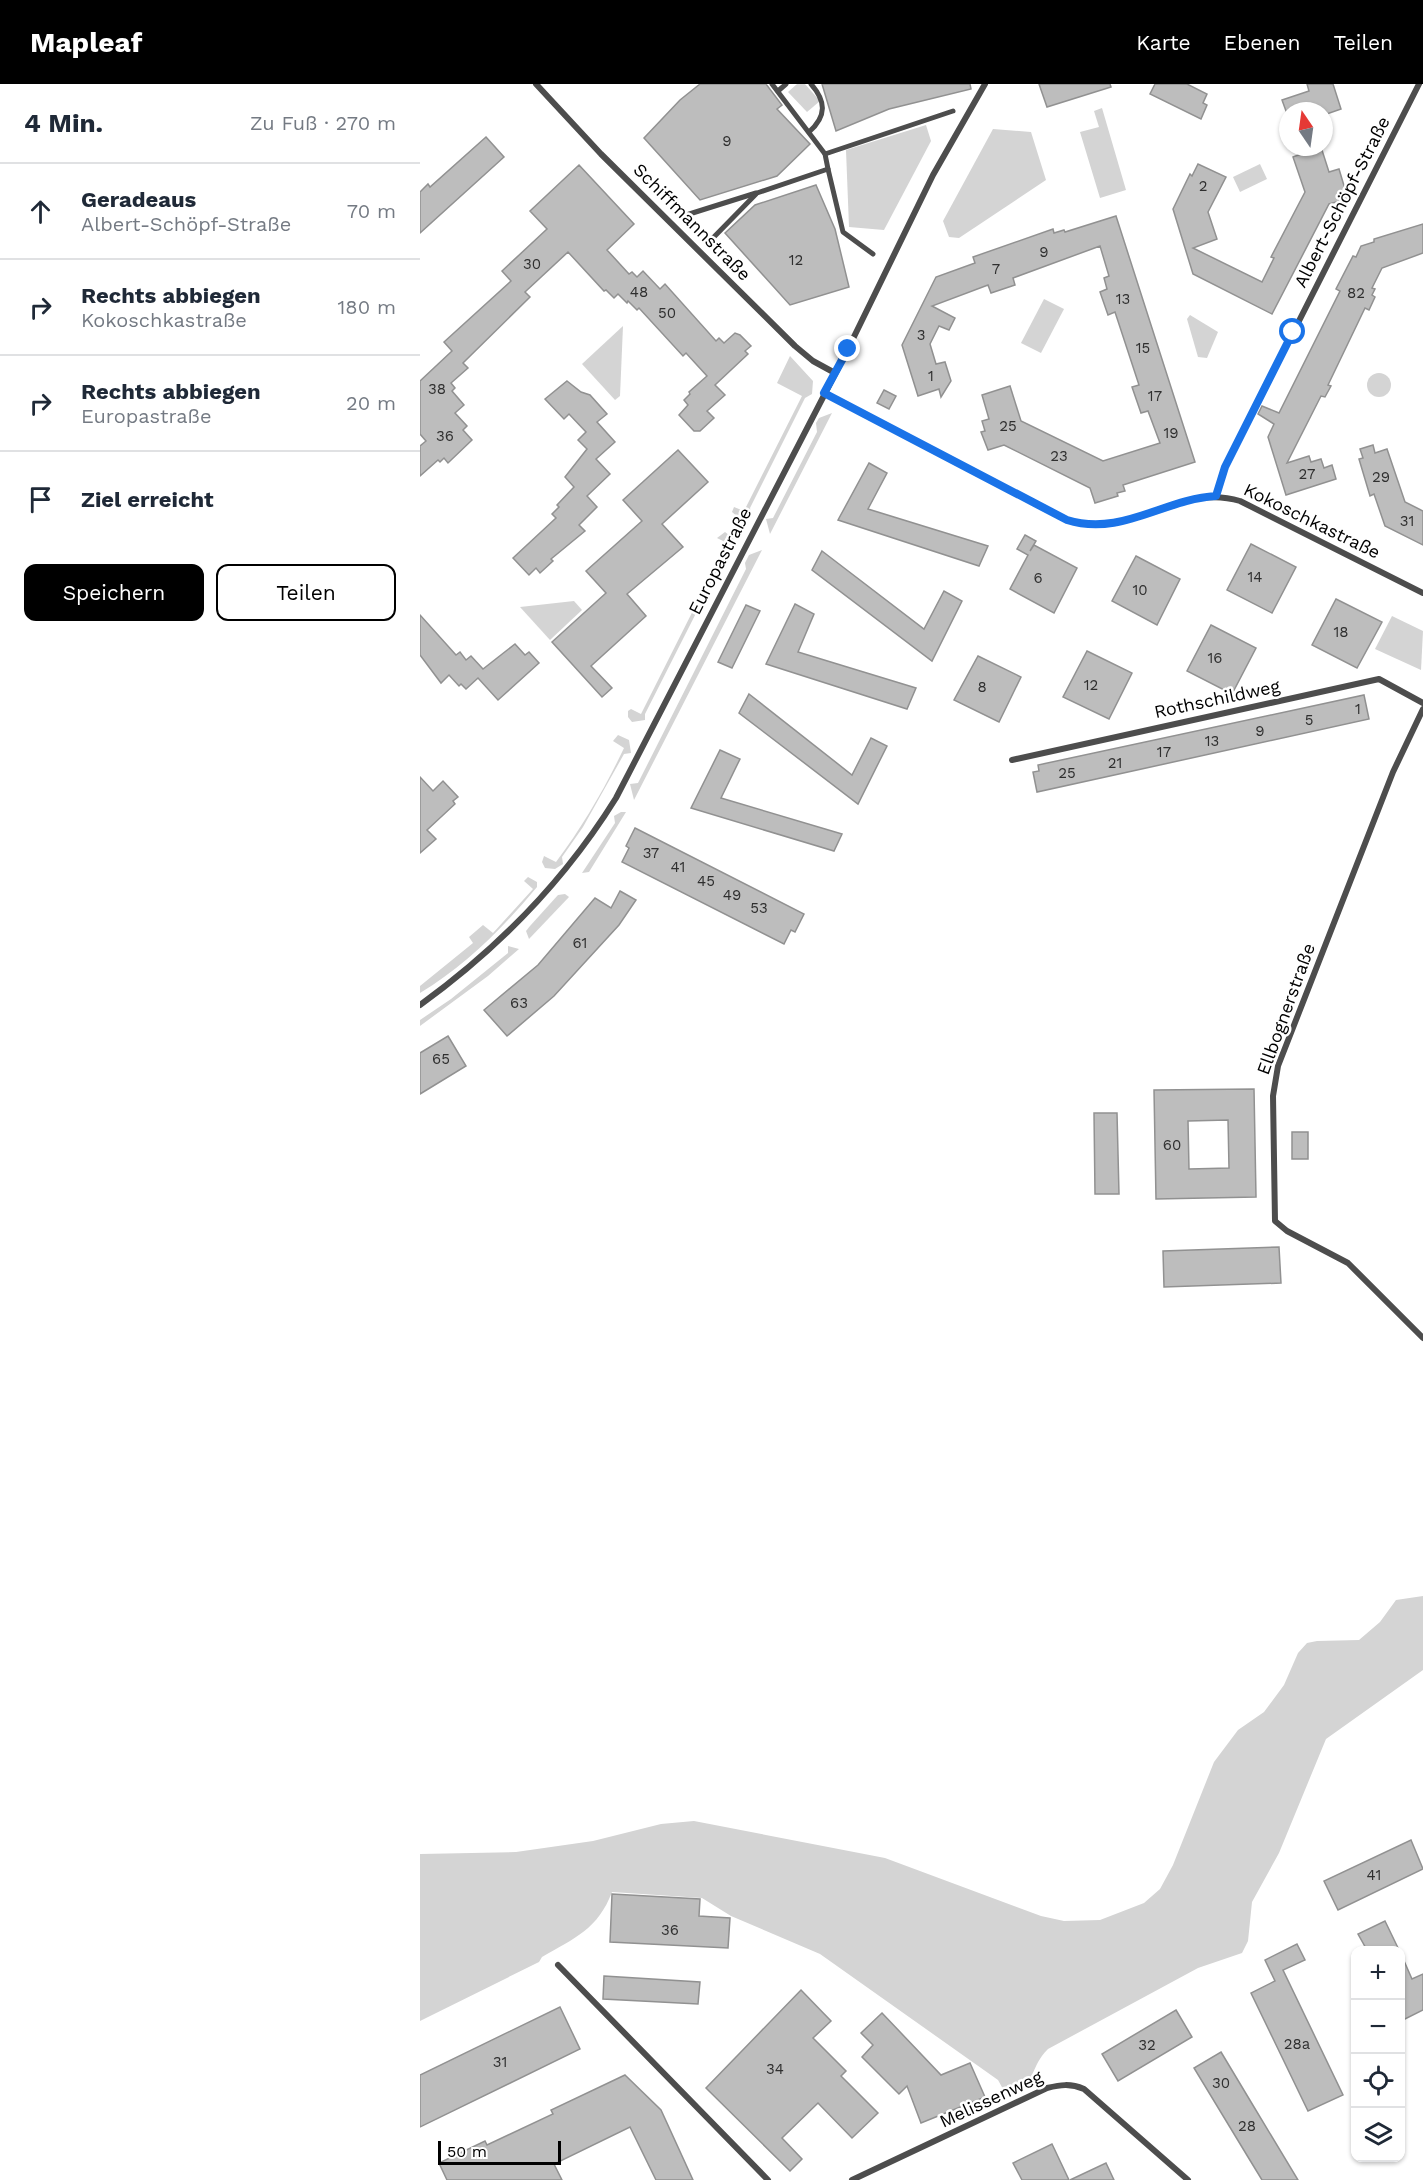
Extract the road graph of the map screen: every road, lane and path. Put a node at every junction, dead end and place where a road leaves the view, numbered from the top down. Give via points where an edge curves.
1 (536, 84) edge
2 (772, 84) edge
3 (786, 84) edge
4 (811, 84) edge
5 (985, 84) edge
6 (1419, 84) edge
7 (778, 91) junction
8 (953, 111) dead end
9 (809, 132) junction
10 (825, 154) junction
11 (828, 169) junction
12 (757, 193) junction
13 (682, 216) dead end
14 (709, 242) dead end
15 (873, 254) dead end
16 (834, 373) junction
17 (824, 393) junction
18 (1216, 496) junction
19 (1423, 592) edge
20 (1423, 703) edge
21 (1423, 709) edge
22 (1012, 760) dead end
23 (420, 1005) edge
24 (1423, 1338) edge
25 (558, 1965) dead end
26 (768, 2180) edge
27 (852, 2180) edge
28 (1188, 2180) edge

1 - 16 street, Schiffmannstraße via 795,346
2 - 7 street
3 - 7 street
4 - 9 street via 820,94 824,109 819,123
5 - 16 street, Europastraße via 933,175
6 - 18 street, Albert-Schöpf-Straße via 1225,467
7 - 9 street
8 - 10 street
9 - 10 street
10 - 11 street
11 - 12 street
11 - 15 street via 843,231
12 - 13 street
12 - 14 street
16 - 17 street, Europastraße
17 - 18 street, Kokoschkastraße via 1079,523 1112,525 1199,497
17 - 23 street, Europastraße via 626,779 592,836 504,937
18 - 19 street, Kokoschkastraße via 1240,501
20 - 22 street, Rothschildweg via 1379,679
21 - 24 street, Ellbognerstraße via 1393,772 1278,1066 1273,1096 1275,1221 1348,1263
25 - 26 street
27 - 28 street, Melissenweg via 1062,2084 1084,2089

